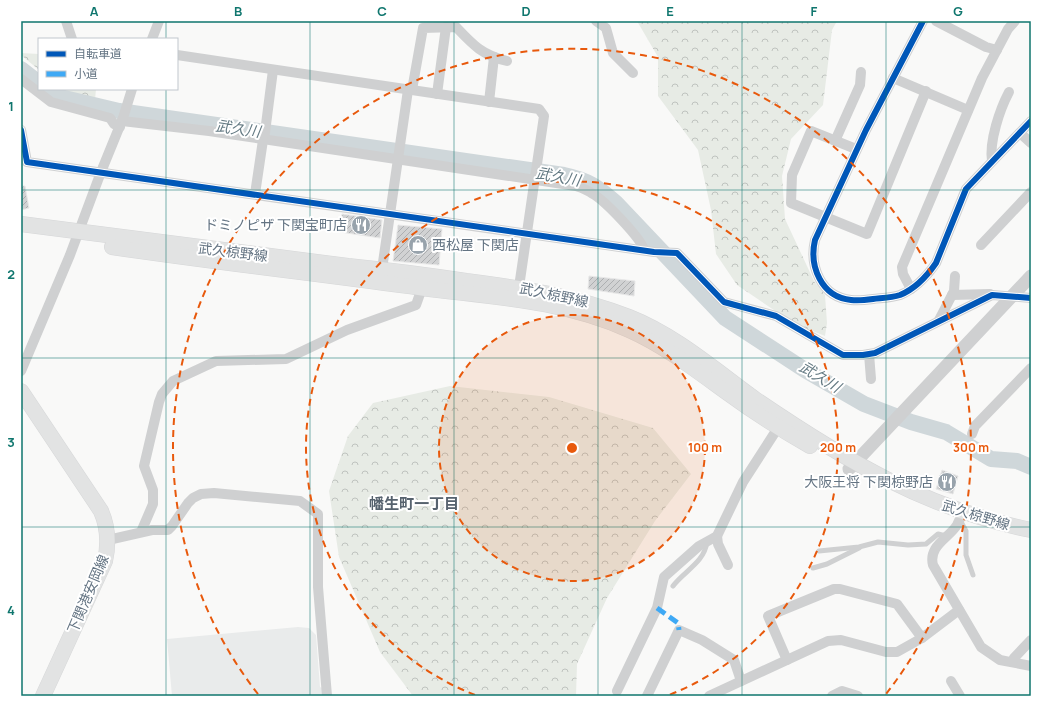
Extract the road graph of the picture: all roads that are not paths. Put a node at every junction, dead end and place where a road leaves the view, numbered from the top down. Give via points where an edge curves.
1 (66, 21) edge
2 (159, 21) edge
3 (596, 21) edge
4 (923, 21) edge
5 (936, 21) edge
6 (1015, 21) edge
7 (446, 28) junction
8 (72, 38) edge
9 (152, 38) edge
10 (997, 50) junction
11 (178, 55) edge
12 (494, 57) junction
13 (507, 60) dead end
14 (273, 70) junction
15 (861, 72) dead end
16 (633, 73) dead end
17 (894, 78) junction
18 (21, 79) edge
19 (132, 90) edge
20 (410, 90) junction
21 (926, 91) junction
22 (1009, 92) dead end
23 (437, 94) junction
24 (489, 102) junction
25 (968, 110) junction
26 (1031, 121) edge
27 (122, 122) junction
28 (21, 130) edge
29 (1020, 133) junction
30 (264, 139) junction
31 (835, 141) junction
32 (1031, 144) edge
33 (856, 149) junction
34 (398, 158) junction
35 (992, 161) junction
36 (101, 172) junction
37 (535, 178) junction
38 (1031, 192) edge
39 (255, 194) junction
40 (390, 215) junction
41 (825, 218) junction
42 (21, 224) edge
43 (527, 233) junction
44 (21, 234) edge
45 (76, 237) junction
46 (981, 245) dead end
47 (649, 251) junction
48 (381, 276) junction
49 (955, 276) dead end
50 (1031, 276) edge
51 (519, 287) junction
52 (422, 288) junction
53 (911, 289) junction
54 (992, 294) junction
55 (952, 295) junction
56 (1012, 296) junction
57 (1031, 298) edge
58 (939, 320) junction
59 (870, 354) junction
60 (1031, 368) edge
61 (21, 371) edge
62 (871, 379) dead end
63 (22, 394) edge
64 (781, 423) junction
65 (972, 434) dead end
66 (852, 466) junction
67 (961, 516) junction
68 (1029, 531) edge
69 (141, 532) junction
70 (717, 536) junction
71 (946, 536) junction
72 (108, 540) junction
73 (706, 542) junction
74 (865, 546) junction
75 (819, 551) dead end
76 (728, 565) dead end
77 (812, 568) dead end
78 (973, 575) dead end
79 (673, 586) dead end
80 (959, 610) junction
81 (922, 638) junction
82 (1031, 640) edge
83 (787, 660) junction
84 (1012, 662) junction
85 (1031, 666) edge
86 (741, 681) junction
87 (950, 681) dead end
88 (618, 691) dead end
89 (43, 696) edge
90 (326, 696) edge
91 (648, 696) edge
92 (709, 696) edge
93 (832, 696) edge
94 (858, 696) edge
95 (960, 696) edge

1 - 8 street
2 - 9 street
3 - 16 street via 606,28 613,53
4 - 17 street
5 - 10 street
6 - 10 street
7 - 12 street via 456,28 471,44
7 - 20 street via 423,28
7 - 23 street
10 - 25 street
11 - 14 street
12 - 13 street
12 - 24 street
14 - 20 street
14 - 30 street
15 - 31 street via 860,85
17 - 21 street
17 - 33 street
18 - 27 street via 51,102 110,118 114,124
19 - 27 street
20 - 23 street
20 - 34 street
21 - 25 street
21 - 41 street via 867,234
22 - 35 street via 1001,107
23 - 24 street
24 - 37 street via 539,109 544,116
25 - 53 street via 902,267
26 - 29 street
27 - 30 street
27 - 36 street
28 - 36 street via 27,162
29 - 32 street
29 - 35 street
30 - 34 street
30 - 39 street
31 - 33 street
31 - 41 street via 811,130 792,175 791,203
33 - 41 street
34 - 37 street
34 - 40 street
35 - 53 street via 966,189 940,255 930,271
36 - 39 street
36 - 45 street
37 - 43 street
37 - 47 street via 576,186 593,193
38 - 46 street
39 - 40 street
40 - 43 street
40 - 48 street
41 - 53 street via 816,240 813,258 818,277 831,292 843,298 859,300 895,296
42 - 45 main road, 武久椋野線
43 - 47 street
43 - 51 street
44 - 45 main road, 武久椋野線
45 - 48 main road, 武久椋野線 via 212,262
45 - 61 street
47 - 59 street via 677,253 724,302 776,316 843,355
48 - 51 main road, 武久椋野線
48 - 52 main road, 武久椋野線
49 - 55 street
50 - 56 street
51 - 64 main road, 武久椋野線 via 572,298 633,318 667,337
52 - 64 main road, 武久椋野線 via 542,303 598,317 656,344
52 - 69 street via 416,305 347,330 286,359 216,361 172,381 159,402 144,466 154,496
54 - 55 street
54 - 56 street
54 - 58 street
55 - 58 street
56 - 57 street
56 - 66 street
58 - 59 street via 887,348
59 - 62 street
60 - 65 street via 975,426
63 - 72 main road, 下関港安岡線 via 101,510
64 - 66 main road, 武久椋野線
64 - 70 street via 746,477
66 - 67 main road, 武久椋野線 via 878,485
67 - 68 main road, 武久椋野線 via 990,529
67 - 71 street via 957,526
67 - 78 lane via 966,531 966,555
69 - 72 street
69 - 90 street via 168,530 188,503 201,494 300,501 318,514 318,587
70 - 73 street
70 - 76 street
71 - 74 lane via 938,534 926,544 878,542
71 - 80 street via 937,546 932,561
72 - 89 main road, 下関港安岡線 via 105,561
73 - 79 lane via 705,551 700,559
73 - 88 street via 664,577 657,608
74 - 75 lane
74 - 77 lane via 827,564
80 - 81 street
80 - 84 street via 981,648 1000,660
81 - 83 street via 897,652 886,652 835,640 820,644
81 - 83 street via 897,604 834,589 768,616
82 - 84 street
83 - 86 street
84 - 85 street
86 - 91 street via 734,660 680,630
86 - 92 street
87 - 95 street
93 - 94 street via 842,691

